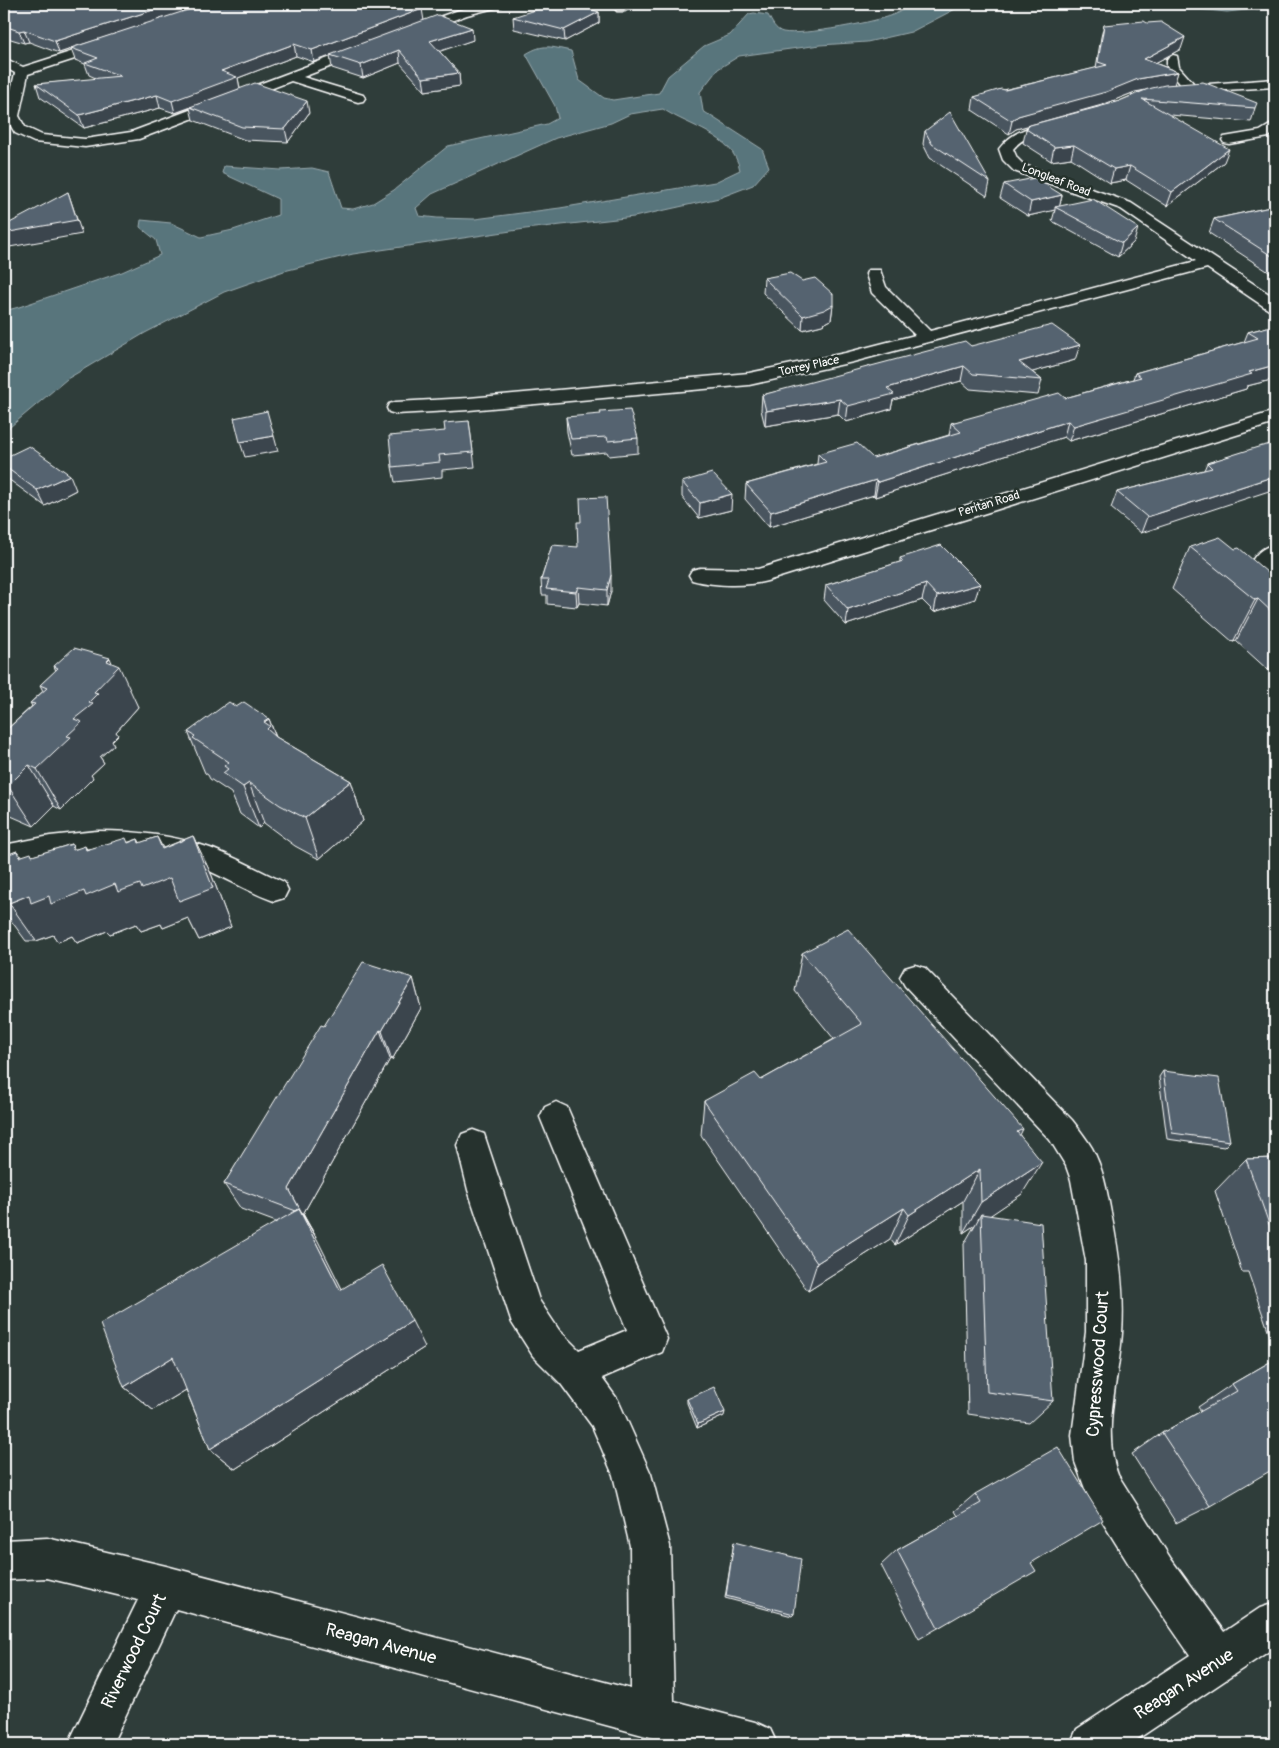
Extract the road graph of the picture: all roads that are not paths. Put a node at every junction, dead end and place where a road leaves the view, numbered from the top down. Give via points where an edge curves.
1 (498, 4) edge
2 (400, 36) edge
3 (116, 41) edge
4 (382, 43) edge
5 (1173, 59) edge
6 (4, 62) edge
7 (22, 72) junction
8 (291, 77) junction
9 (1271, 86) edge
10 (1192, 89) junction
11 (1168, 91) edge
12 (358, 98) dead end
13 (1072, 120) edge
14 (1275, 126) edge
15 (1229, 140) dead end
16 (1210, 262) junction
17 (874, 274) dead end
18 (1275, 306) edge
19 (927, 337) junction
20 (396, 408) dead end
21 (1275, 417) edge
22 (1275, 551) edge
23 (700, 574) dead end
24 (1275, 588) edge
25 (4, 855) edge
26 (274, 890) dead end
27 (915, 977) dead end
28 (556, 1117) dead end
29 (473, 1145) dead end
30 (574, 1371) junction
31 (4, 1560) edge
32 (166, 1586) junction
33 (1275, 1623) edge
34 (1219, 1660) junction
35 (653, 1717) junction
36 (90, 1744) edge
37 (755, 1744) edge
38 (1092, 1744) edge

1 - 2 street via 464,12
3 - 7 street
4 - 8 street
5 - 10 street via 1173,68
6 - 7 street
7 - 8 street via 12,116 20,130 39,139 86,144 134,136
8 - 12 street
9 - 10 street
10 - 11 street
13 - 16 street, Longleaf Road via 1021,134 1006,149 1010,160 1019,168 1126,206
14 - 15 street via 1264,134
16 - 18 street, Longleaf Road
16 - 19 street, Torrey Place
17 - 19 street via 878,289
19 - 20 street, Torrey Place via 749,379
21 - 23 street, Peritan Road via 759,576
22 - 24 street via 1261,563 1262,572
25 - 26 street via 76,842 122,841 191,852
27 - 34 street, Cypresswood Court via 1061,1130 1080,1158 1088,1180 1103,1261 1104,1332 1090,1435 1094,1462 1104,1488
28 - 30 street via 649,1340
29 - 30 street via 525,1310 546,1344
30 - 35 street via 605,1413 632,1474 650,1546
31 - 32 street, Reagan Avenue via 47,1558
32 - 35 street, Reagan Avenue
32 - 36 street, Riverwood Court
33 - 34 street, Reagan Avenue
34 - 38 street, Reagan Avenue
35 - 37 street, Reagan Avenue

